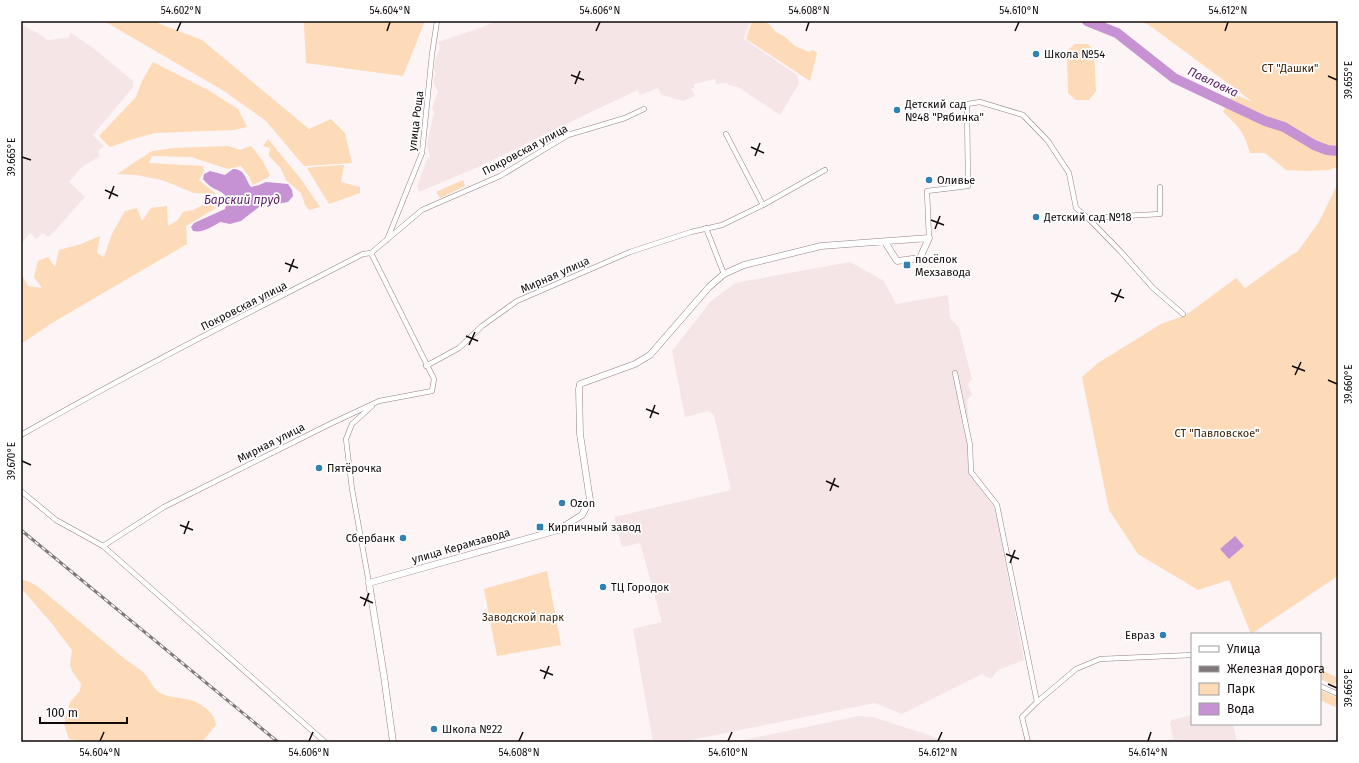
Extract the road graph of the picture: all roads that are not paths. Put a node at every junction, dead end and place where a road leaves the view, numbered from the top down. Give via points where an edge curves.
1 (437, 21) edge
2 (644, 109) dead end
3 (726, 134) dead end
4 (825, 170) dead end
5 (1160, 187) dead end
6 (763, 205) junction
7 (1088, 218) junction
8 (706, 228) junction
9 (928, 238) junction
10 (387, 241) junction
11 (885, 242) junction
12 (371, 253) junction
13 (724, 274) junction
14 (1183, 314) dead end
15 (426, 366) junction
16 (955, 373) dead end
17 (375, 403) junction
18 (21, 435) edge
19 (21, 491) edge
20 (103, 546) junction
21 (369, 582) junction
22 (1191, 655) edge
23 (1321, 686) edge
24 (1338, 694) edge
25 (1037, 702) junction
26 (325, 742) edge
27 (392, 742) edge
28 (1028, 742) edge

1 - 10 street, улица Роща via 422,153
2 - 10 street, Покровская улица via 625,118 568,136 500,176 422,210
3 - 6 street
4 - 6 street, Мирная улица
5 - 7 street via 1160,214
6 - 8 street, Мирная улица via 722,225
7 - 9 street via 1076,208 1069,173 1048,141 1023,115 980,102 967,104 968,186 927,191
7 - 14 street via 1153,288
8 - 13 street
8 - 15 street, Мирная улица via 630,252 517,301 482,326 459,348
9 - 11 street
9 - 11 street via 920,258 897,261
10 - 12 street, Покровская улица
11 - 13 street via 821,246 744,265
12 - 15 street, Мирная улица
12 - 18 street, Покровская улица via 363,254 154,362
13 - 21 street, улица Керамзавода via 709,287 650,356 580,384 580,434 590,500 582,515 558,530
15 - 17 street, Мирная улица via 434,379 432,391
16 - 25 street via 970,445 971,472 997,505
17 - 20 street, Мирная улица via 164,507
17 - 21 street via 352,424 346,439 352,489
19 - 20 street via 56,520
20 - 26 street
21 - 27 street
22 - 25 street via 1100,660 1076,669
23 - 24 street
25 - 28 street via 1022,717

